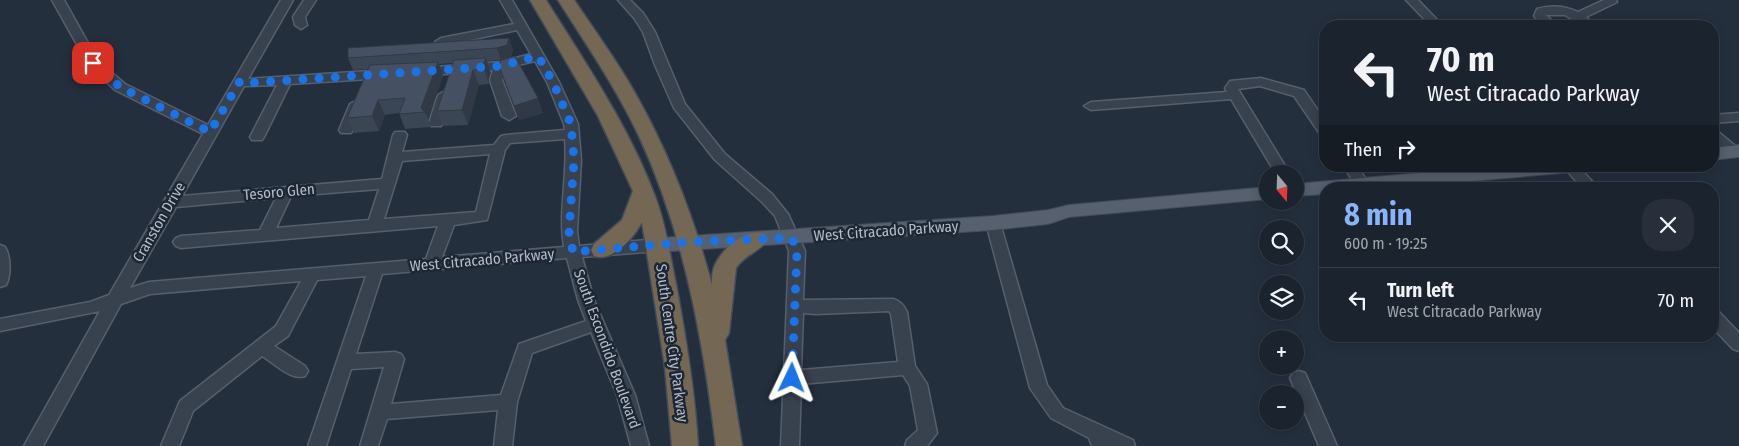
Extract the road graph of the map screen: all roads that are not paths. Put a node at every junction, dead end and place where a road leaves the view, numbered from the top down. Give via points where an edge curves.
1 (58, 0) edge
2 (287, 0) edge
3 (310, 0) edge
4 (506, 0) edge
5 (538, 0) edge
6 (566, 0) edge
7 (624, 0) edge
8 (1412, 0) edge
9 (1610, 0) edge
10 (1578, 16) junction
11 (1431, 20) edge
12 (1544, 20) edge
13 (1583, 20) edge
14 (301, 25) dead end
15 (521, 26) junction
16 (441, 42) edge
17 (538, 56) junction
18 (501, 66) junction
19 (453, 70) junction
20 (240, 81) junction
21 (285, 81) junction
22 (366, 85) junction
23 (1235, 95) junction
24 (1091, 106) dead end
25 (510, 116) dead end
26 (1739, 116) edge
27 (1719, 118) edge
28 (1319, 122) edge
29 (436, 123) edge
30 (346, 130) edge
31 (210, 132) junction
32 (572, 134) junction
33 (400, 135) dead end
34 (257, 137) dead end
35 (1719, 139) edge
36 (498, 149) junction
37 (1737, 152) edge
38 (1719, 153) edge
39 (396, 157) junction
40 (1278, 165) edge
41 (1501, 172) edge
42 (1576, 172) edge
43 (1385, 182) edge
44 (1586, 182) edge
45 (388, 183) junction
46 (1319, 189) edge
47 (643, 190) junction
48 (1304, 190) edge
49 (286, 192) junction
50 (1259, 194) edge
51 (171, 202) junction
52 (448, 220) junction
53 (993, 223) junction
54 (375, 225) junction
55 (265, 235) junction
56 (792, 238) junction
57 (757, 239) junction
58 (181, 242) dead end
59 (690, 242) junction
60 (658, 245) junction
61 (602, 250) junction
62 (0, 251) edge
63 (573, 252) junction
64 (432, 265) junction
65 (376, 269) junction
66 (312, 275) junction
67 (0, 281) edge
68 (115, 300) junction
69 (796, 306) junction
70 (1719, 323) edge
71 (596, 324) junction
72 (0, 325) edge
73 (1739, 344) edge
74 (715, 345) junction
75 (262, 347) junction
76 (345, 362) junction
77 (907, 368) junction
78 (299, 371) dead end
79 (792, 378) junction
80 (1299, 378) dead end
81 (508, 402) junction
82 (380, 412) junction
83 (1098, 439) edge
84 (33, 446) edge
85 (170, 446) edge
86 (317, 446) edge
87 (369, 446) edge
88 (503, 446) edge
89 (640, 446) edge
90 (685, 446) edge
91 (729, 446) edge
92 (790, 446) edge
93 (914, 446) edge
94 (1126, 446) edge
95 (1328, 446) edge

1 - 31 street via 93,63 120,87
2 - 20 street, Cranston Drive
3 - 14 street via 299,17
4 - 15 street, South Escondido Boulevard
5 - 47 highway, South Centre City Parkway via 623,143
6 - 59 highway via 625,92 668,183
7 - 56 street via 649,32 679,105 720,157 768,198 782,216
8 - 11 street
9 - 10 street
10 - 12 street via 1564,9 1541,11 1540,16
10 - 13 street
15 - 16 street
15 - 17 street, South Escondido Boulevard
17 - 18 street
17 - 32 street, South Escondido Boulevard via 563,103
18 - 19 street
18 - 25 street via 496,80
19 - 22 street via 402,73
19 - 29 street
20 - 21 street
20 - 31 street, Cranston Drive
21 - 22 street
21 - 34 street
22 - 30 street
23 - 24 street
23 - 28 street via 1232,88 1235,84 1248,82 1261,82 1299,94
23 - 40 street
26 - 27 street
31 - 51 street, Cranston Drive
32 - 36 street via 506,139
32 - 63 street, South Escondido Boulevard via 574,160 569,232
33 - 39 street
35 - 37 street
36 - 39 street
36 - 52 street via 482,216
37 - 38 main road
39 - 45 street
41 - 43 main road
42 - 44 street
45 - 49 street, Tesoro Glen
45 - 54 street
46 - 48 main road
47 - 60 highway, South Centre City Parkway
47 - 61 highway via 635,220 625,233
49 - 51 street, Tesoro Glen
49 - 55 street
50 - 53 main road, West Citracado Parkway via 1069,211 1048,217
51 - 68 street, Cranston Drive
52 - 54 street
52 - 64 street
53 - 56 main road, West Citracado Parkway
53 - 83 street via 1039,388 1057,413
54 - 55 street
55 - 58 street
56 - 57 main road, West Citracado Parkway
56 - 69 street via 797,251
57 - 59 main road, West Citracado Parkway
57 - 74 highway via 734,253 725,267
59 - 60 main road, West Citracado Parkway
59 - 74 highway
60 - 61 street, West Citracado Parkway
60 - 90 highway, South Centre City Parkway via 674,336
61 - 63 street, West Citracado Parkway
62 - 67 street
63 - 64 street, West Citracado Parkway
63 - 71 street, South Escondido Boulevard via 581,286
64 - 65 street, West Citracado Parkway
65 - 66 street, West Citracado Parkway
65 - 76 street
66 - 68 street, West Citracado Parkway via 149,288
66 - 75 street via 282,331
68 - 72 street, West Citracado Parkway via 91,308
68 - 84 street, Cranston Drive
69 - 77 street via 894,305 899,312
69 - 79 street
70 - 73 street
71 - 81 street via 525,349
71 - 89 street, South Escondido Boulevard via 626,395
74 - 91 highway
75 - 78 street
75 - 85 street via 186,406
76 - 82 street via 395,359
76 - 86 street
77 - 79 street
77 - 93 street via 918,384 928,433
79 - 92 street
80 - 95 street
81 - 82 street
81 - 88 street
82 - 87 street
83 - 94 street

